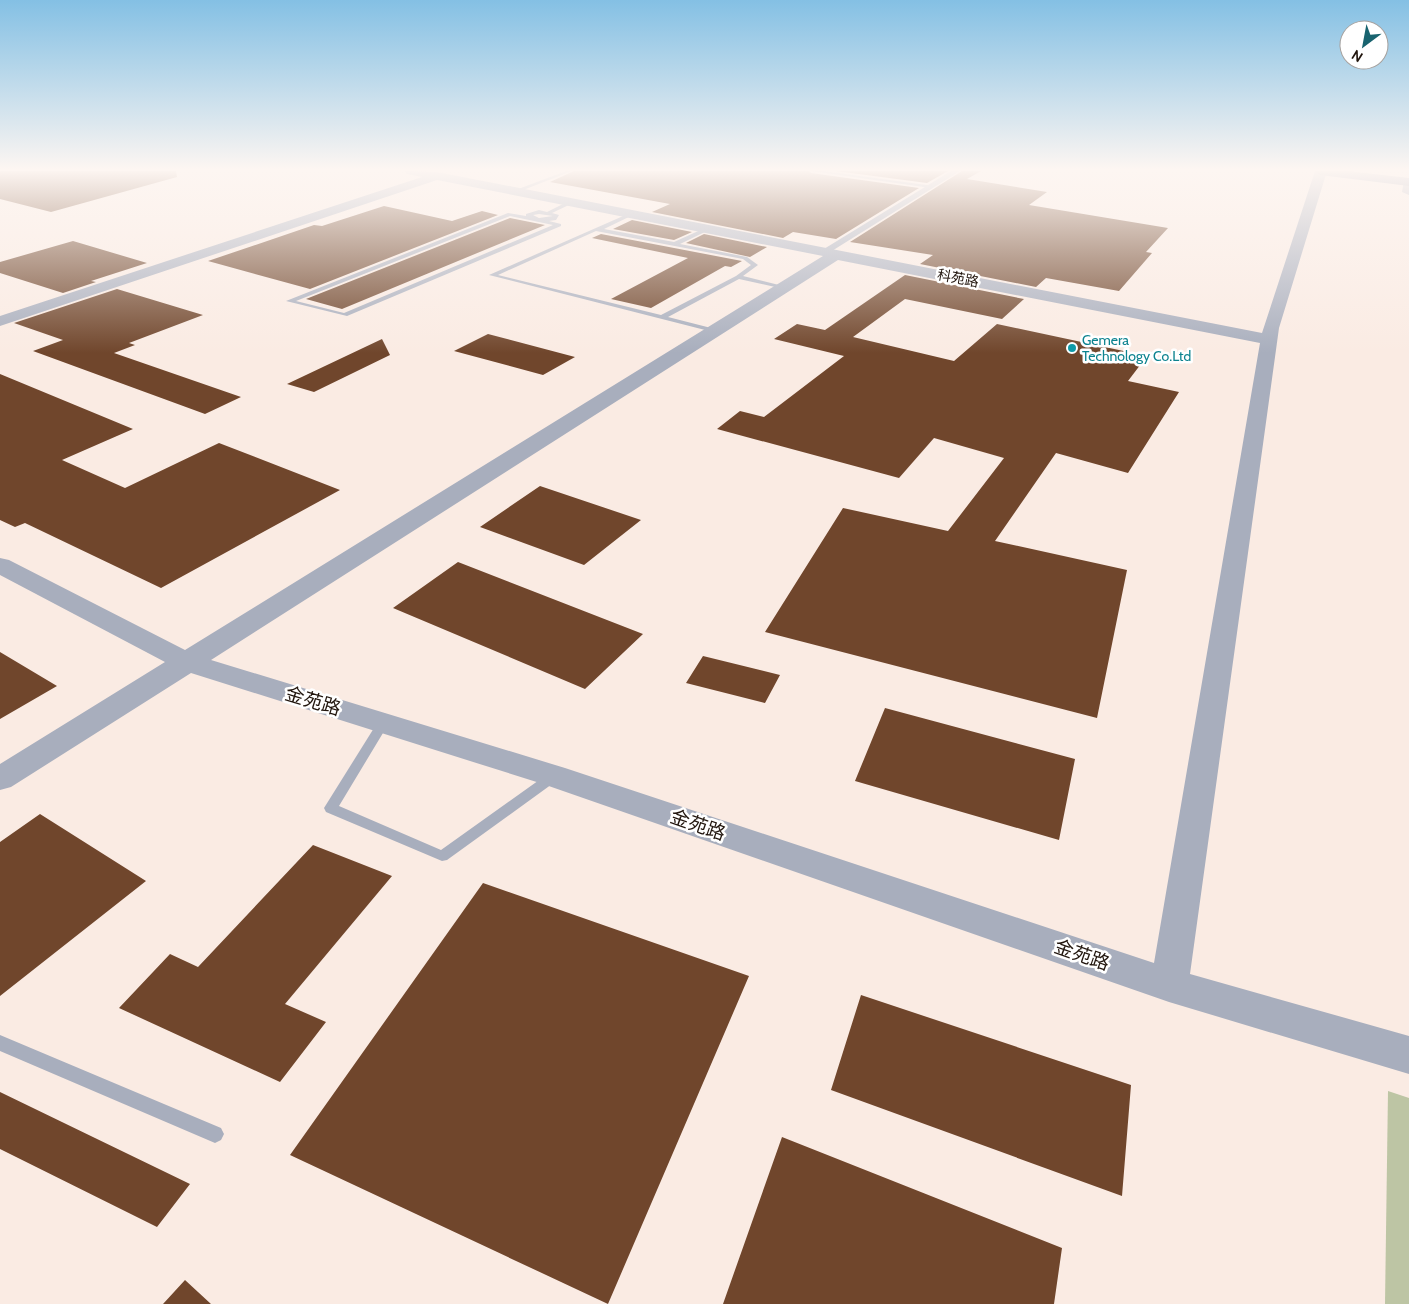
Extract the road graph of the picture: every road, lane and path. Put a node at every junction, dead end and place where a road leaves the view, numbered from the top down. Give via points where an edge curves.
1 (269, 232) edge
2 (465, 232) edge
3 (543, 232) edge
4 (590, 232) edge
5 (613, 232) edge
6 (701, 232) edge
7 (722, 232) edge
8 (862, 232) edge
9 (1301, 232) edge
10 (675, 244) junction
11 (830, 253) junction
12 (738, 277) junction
13 (784, 287) junction
14 (661, 318) junction
15 (0, 321) edge
16 (713, 330) junction
17 (1269, 340) junction
18 (0, 565) edge
19 (188, 662) junction
20 (384, 723) junction
21 (554, 776) junction
22 (0, 779) edge
23 (1168, 985) junction
24 (0, 1043) edge
25 (1409, 1055) edge
26 (215, 1134) dead end

1 - 15 street
2 - 3 lane via 289,301 345,315
4 - 14 lane via 492,275
5 - 10 lane
6 - 10 lane
7 - 11 street, 科苑路
8 - 11 street
9 - 17 street
10 - 12 lane via 745,258 755,266
11 - 13 street
11 - 17 street, 科苑路
12 - 13 lane
12 - 14 lane
13 - 16 street
14 - 16 lane
16 - 19 street
17 - 23 street
18 - 19 street, 金苑路
19 - 20 street, 金苑路
19 - 22 street
20 - 21 street, 金苑路
20 - 21 lane via 331,808 442,856
21 - 23 street, 金苑路
23 - 25 street, 金苑路
24 - 26 lane

